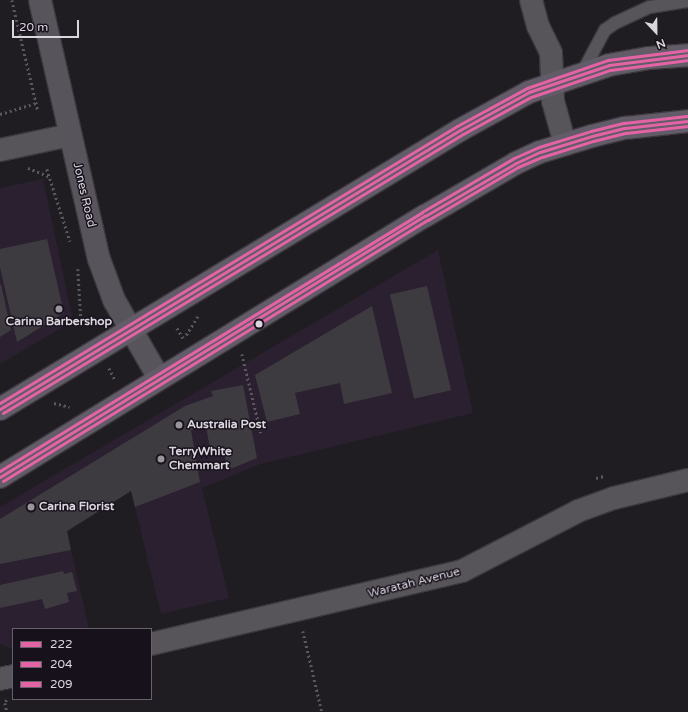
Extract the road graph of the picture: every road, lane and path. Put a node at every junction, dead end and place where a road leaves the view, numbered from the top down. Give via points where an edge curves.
1 (12, 0) edge
2 (40, 0) edge
3 (531, 0) edge
4 (688, 1) edge
5 (688, 55) edge
6 (582, 73) junction
7 (552, 83) junction
8 (36, 103) junction
9 (38, 111) dead end
10 (0, 114) edge
11 (688, 121) edge
12 (70, 135) junction
13 (565, 144) junction
14 (0, 150) edge
15 (25, 167) dead end
16 (47, 168) dead end
17 (50, 177) junction
18 (71, 243) dead end
19 (77, 265) dead end
20 (81, 320) dead end
21 (174, 322) dead end
22 (129, 330) junction
23 (236, 332) junction
24 (186, 343) dead end
25 (107, 364) dead end
26 (160, 378) junction
27 (117, 382) dead end
28 (0, 409) edge
29 (261, 434) dead end
30 (0, 477) edge
31 (688, 480) edge
32 (299, 611) junction
33 (152, 644) edge
34 (12, 676) edge
35 (0, 679) edge
36 (9, 698) dead end
37 (7, 712) edge
38 (322, 712) edge

1 - 8 path
2 - 12 street, Jones Road
3 - 7 street via 538,26 551,53
4 - 6 lane via 650,7 615,23 605,30
5 - 6 highway via 649,58
6 - 7 highway
7 - 13 street via 553,101
7 - 22 highway via 528,92 460,130
8 - 9 path
8 - 10 path
11 - 13 highway via 625,128
12 - 14 street
12 - 22 street, Jones Road via 99,260
13 - 23 highway via 540,152 487,178
15 - 17 path
16 - 17 path
17 - 18 path
19 - 20 path
21 - 24 path
22 - 26 street, Jones Road
22 - 28 highway
23 - 26 highway
23 - 29 path
25 - 27 path
26 - 30 highway
31 - 32 street, Waratah Avenue via 614,498 578,511 462,571
32 - 33 street, Waratah Avenue
32 - 38 path
34 - 35 street
36 - 37 path via 5,703

